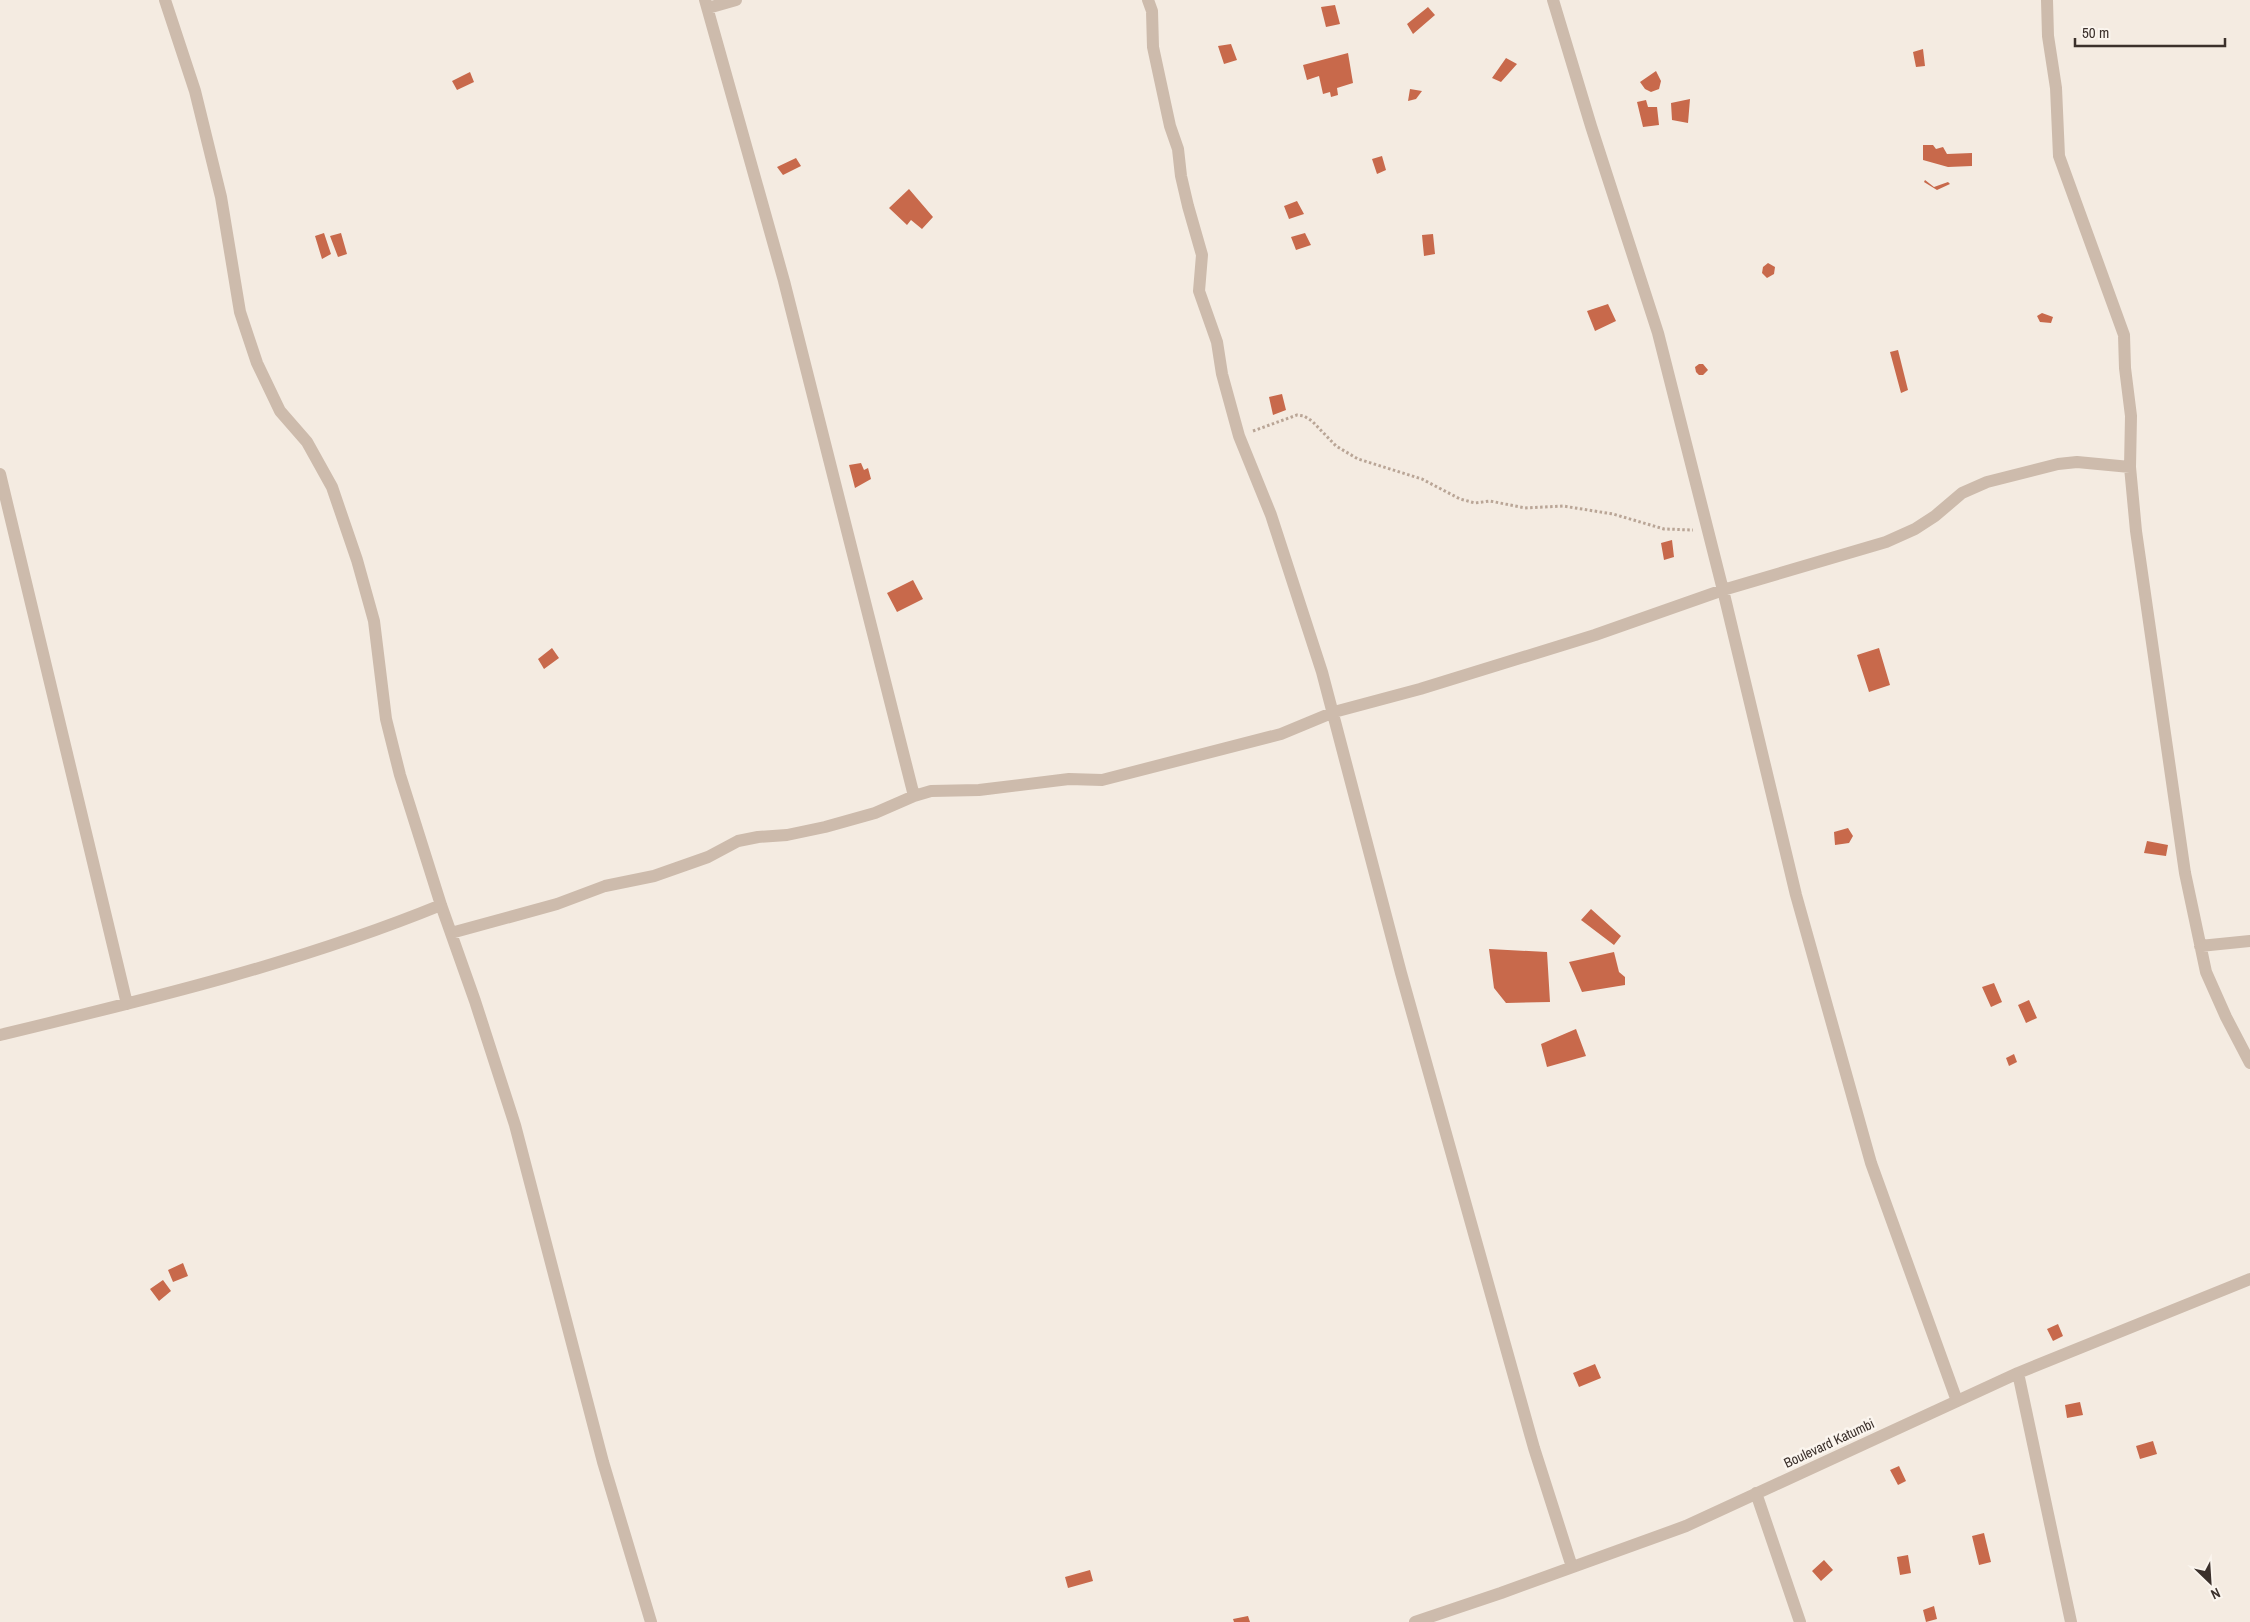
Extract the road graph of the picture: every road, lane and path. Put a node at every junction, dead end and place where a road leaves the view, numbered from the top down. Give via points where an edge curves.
1 (165, 0) edge
2 (736, 0) edge
3 (1148, 0) edge
4 (1553, 0) edge
5 (2047, 0) edge
6 (706, 4) edge
7 (1239, 436) junction
8 (2130, 467) junction
9 (0, 474) edge
10 (1708, 529) junction
11 (1723, 590) junction
12 (1334, 712) junction
13 (914, 796) junction
14 (441, 905) junction
15 (450, 933) junction
16 (2250, 941) edge
17 (2200, 946) junction
18 (127, 1004) junction
19 (0, 1034) edge
20 (2250, 1063) edge
21 (2250, 1279) edge
22 (2018, 1373) junction
23 (1957, 1401) junction
24 (1756, 1493) junction
25 (1572, 1568) junction
26 (651, 1622) edge
27 (1416, 1622) edge
28 (1800, 1622) edge
29 (2071, 1622) edge

1 - 14 street via 195,90 221,197 240,312 257,363 280,411 307,442 332,486 357,560 374,621 386,719
2 - 6 street
3 - 7 street via 1152,11 1153,47 1202,255 1199,291 1217,342
4 - 10 street via 1658,333
5 - 8 street via 2059,156 2124,335 2131,416
6 - 13 street via 787,290
7 - 10 path via 1297,415 1304,416 1336,446 1358,459 1422,479 1460,499 1525,508 1563,506 1614,514 1664,529
7 - 12 street via 1302,605
8 - 11 street via 2077,462 1987,482 1962,493 1916,529 1886,542
8 - 17 street via 2168,766
9 - 18 street
10 - 11 street
11 - 12 street via 1585,638
11 - 23 street via 1796,894 1872,1163
12 - 13 street via 1281,734 1102,780 1069,778 979,790 931,791
12 - 25 street via 1409,1001 1534,1448
13 - 15 street via 875,813 825,827 738,841 708,857 654,876 605,886 557,904
14 - 15 street
14 - 18 street via 387,927 278,963
15 - 26 street via 515,1125 603,1462
16 - 17 street
17 - 20 street via 2206,972
18 - 19 street
21 - 22 street, Boulevard Katumbi
22 - 23 street, Boulevard Katumbi
22 - 29 street
23 - 24 street, Boulevard Katumbi
24 - 25 street, Boulevard Katumbi via 1686,1526
24 - 28 street
25 - 27 street, Boulevard Katumbi

